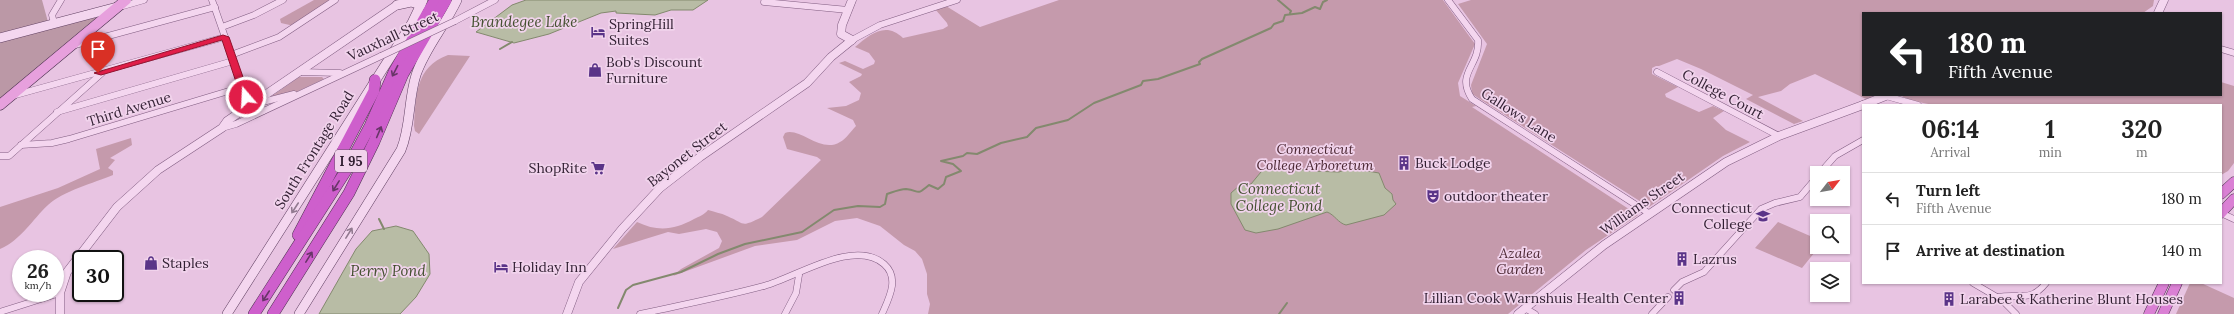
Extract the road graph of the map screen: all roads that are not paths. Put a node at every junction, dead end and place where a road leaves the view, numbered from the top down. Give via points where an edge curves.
1 (61, 0) edge
2 (126, 0) edge
3 (144, 0) edge
4 (212, 0) edge
5 (283, 0) edge
6 (335, 0) edge
7 (407, 0) edge
8 (435, 0) edge
9 (446, 0) edge
10 (457, 0) edge
11 (495, 0) edge
12 (852, 0) edge
13 (957, 0) edge
14 (1448, 0) edge
15 (2164, 0) edge
16 (399, 2) edge
17 (422, 2) edge
18 (764, 2) dead end
19 (117, 7) junction
20 (215, 7) junction
21 (848, 10) junction
22 (2158, 12) edge
23 (54, 23) junction
24 (222, 26) junction
25 (225, 37) junction
26 (0, 38) edge
27 (852, 40) junction
28 (70, 47) junction
29 (2222, 49) edge
30 (2234, 53) edge
31 (231, 54) junction
32 (234, 61) junction
33 (104, 72) junction
34 (300, 72) junction
35 (1657, 72) dead end
36 (344, 73) junction
37 (375, 80) junction
38 (242, 87) junction
39 (302, 93) junction
40 (11, 96) junction
41 (1887, 96) edge
42 (252, 104) junction
43 (1866, 104) edge
44 (1915, 104) edge
45 (0, 105) edge
46 (1862, 105) edge
47 (58, 112) junction
48 (263, 112) junction
49 (256, 115) junction
50 (222, 128) junction
51 (1779, 136) junction
52 (1862, 140) edge
53 (21, 145) junction
54 (0, 156) edge
55 (1826, 166) edge
56 (2234, 182) edge
57 (1810, 185) edge
58 (2222, 193) edge
59 (2234, 199) edge
60 (2222, 212) edge
61 (2222, 213) edge
62 (1650, 214) junction
63 (2234, 219) edge
64 (799, 275) junction
65 (64, 278) edge
66 (275, 282) junction
67 (1976, 284) edge
68 (2045, 284) edge
69 (2164, 284) edge
70 (2177, 284) edge
71 (1674, 290) dead end
72 (1668, 297) dead end
73 (1998, 297) junction
74 (32, 302) edge
75 (60, 302) edge
76 (1522, 311) edge
77 (0, 312) edge
78 (60, 314) edge
79 (227, 314) edge
80 (254, 314) edge
81 (273, 314) edge
82 (299, 314) edge
83 (567, 314) edge
84 (640, 314) edge
85 (785, 314) edge
86 (882, 314) edge
87 (1535, 314) edge
88 (1652, 314) edge
89 (2016, 314) edge
90 (2149, 314) edge
91 (2163, 314) edge

1 - 23 street via 52,14
2 - 19 main road
3 - 19 street
4 - 20 street
5 - 24 street via 254,15
6 - 31 street via 279,37
7 - 16 main road
8 -> 66 highway, I 95 via 393,74 351,162
81 -> 9 highway, I 95 via 351,188 403,74
82 -> 10 main road via 401,150 406,137 416,74
11 - 36 street, Vauxhall Street, bridge
12 - 21 street
13 - 27 street via 880,25
14 - 62 street, Gallows Lane via 1478,40 1479,53 1463,84 1472,100
15 - 22 street
16 - 17 main road
16 - 34 street, Vauxhall Street
17 - 37 main road, South Frontage Road via 412,23
18 - 21 street
19 - 23 main road
19 - 28 main road
20 - 24 street
20 - 28 street
21 - 27 street via 841,34
23 - 26 main road
24 - 25 street
25 - 31 street
25 - 33 street
27 - 83 street, Bayonet Street via 796,91 694,161 660,188 579,282 572,294
28 - 40 main road
29 - 30 street
31 - 32 street
32 - 38 street
32 - 47 street
33 - 40 street
33 - 47 street
34 - 36 street, Vauxhall Street
34 - 42 street, Vauxhall Street
35 - 51 street, College Court
36 - 39 street, Vauxhall Street
37 - 66 highway via 375,88 370,98 299,233 280,263
37 -> 79 main road, South Frontage Road
38 - 42 street
38 - 53 street, Third Avenue via 64,140
39 - 42 street
39 - 48 street, Vauxhall Street
40 - 45 main road
41 - 43 street, Williams Street
41 - 44 street
42 - 48 street via 260,106
42 - 49 street via 252,111
42 - 50 street, Vauxhall Street via 226,122
46 - 51 street, Williams Street
47 - 53 street
48 - 49 street, Vauxhall Street
49 - 50 street, Vauxhall Street
50 - 65 street, Vauxhall Street via 158,170 122,202 74,260
51 - 62 street, Williams Street via 1726,162
52 - 55 street via 1833,157
53 - 54 street via 9,156
56 - 58 highway
57 - 71 street via 1801,196 1761,209 1704,272 1682,282
59 - 60 highway
61 - 63 street
62 - 76 street, Williams Street via 1576,266
64 - 84 street
64 - 85 street via 796,293
64 - 86 street via 849,256 864,256 878,260 889,269 893,282 890,300
66 -> 80 highway, I 95
67 - 73 street
68 - 73 street via 2040,290 2026,297
69 - 90 highway
70 - 91 highway
72 - 88 street
73 - 89 street
74 - 77 street
75 - 78 street, Vauxhall Street
76 - 87 street

